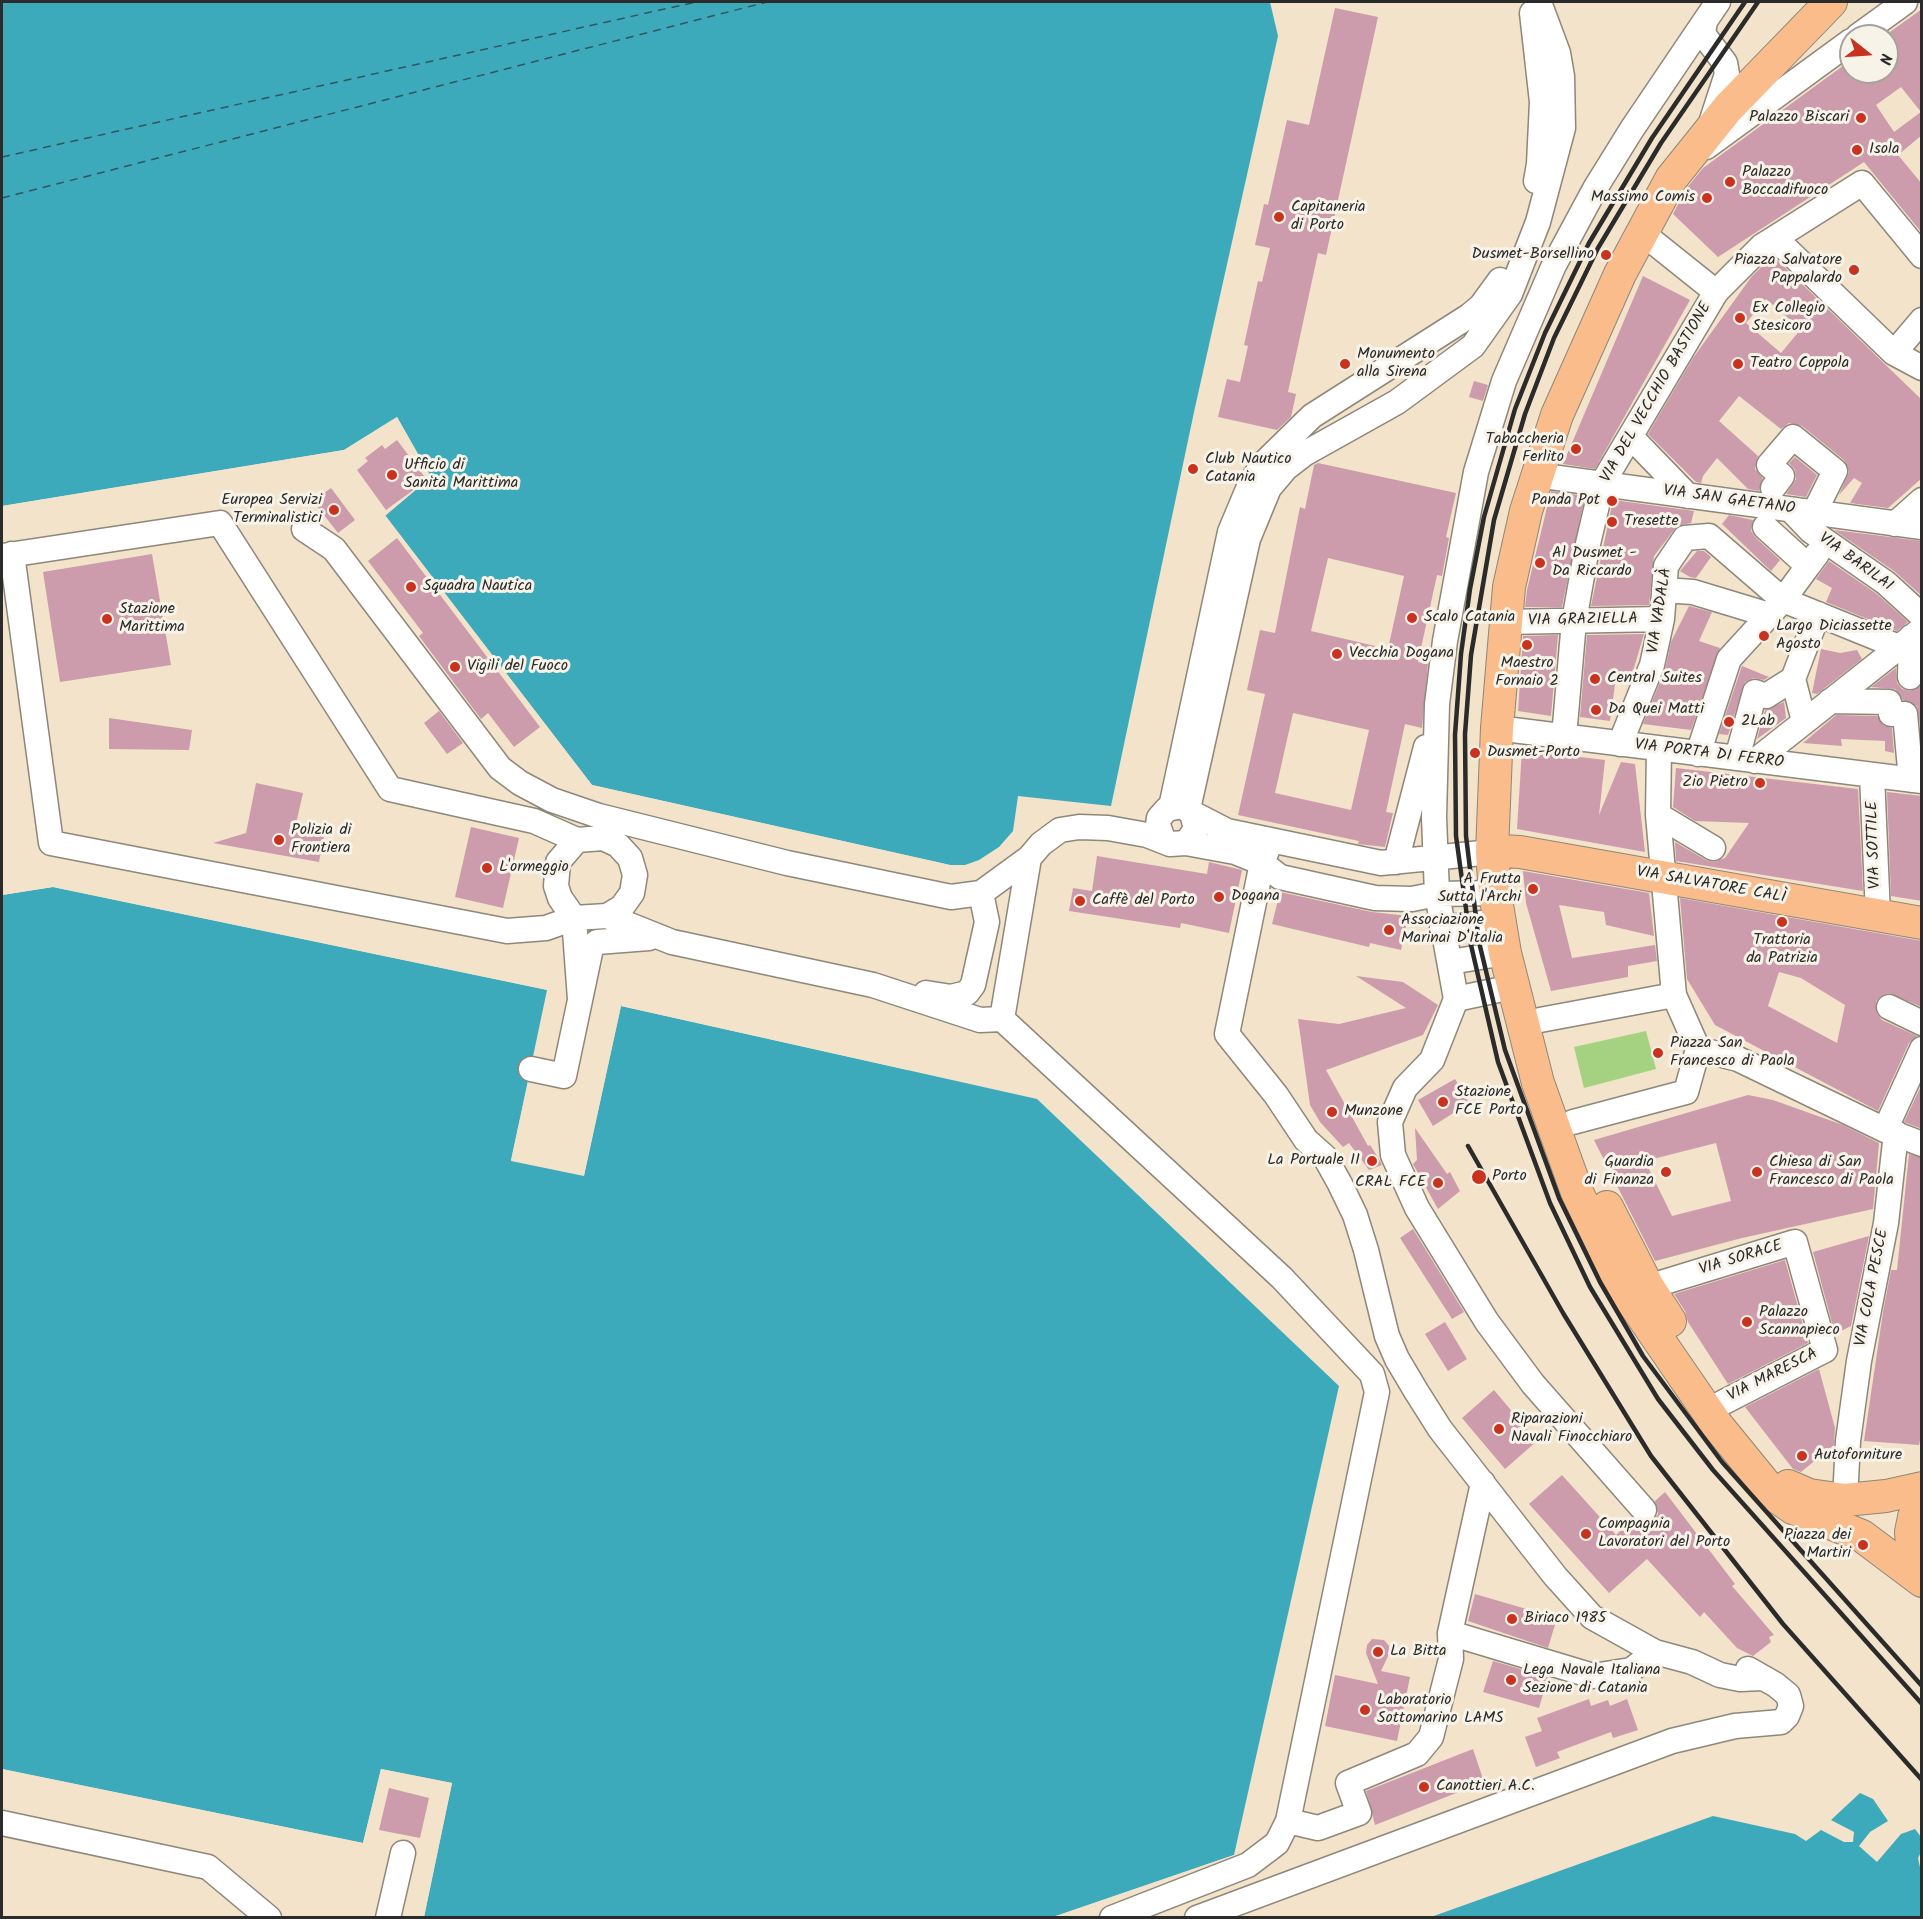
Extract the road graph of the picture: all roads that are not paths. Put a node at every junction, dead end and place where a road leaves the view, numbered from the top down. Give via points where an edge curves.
1 (1529, 2) edge
2 (1539, 2) edge
3 (1831, 2) edge
4 (1905, 2) edge
5 (1712, 11) edge
6 (1813, 14) edge
7 (1875, 24) edge
8 (1839, 50) edge
9 (1708, 131) junction
10 (1671, 178) junction
11 (1641, 232) junction
12 (1768, 242) junction
13 (1922, 256) edge
14 (1716, 292) junction
15 (1922, 320) edge
16 (1907, 360) edge
17 (1922, 382) edge
18 (1631, 437) junction
19 (1536, 475) junction
20 (1602, 484) junction
21 (1773, 488) dead end
22 (1688, 496) junction
23 (1922, 500) edge
24 (1803, 511) junction
25 (1895, 524) junction
26 (1765, 527) dead end
27 (1922, 527) edge
28 (304, 530) dead end
29 (1826, 542) junction
30 (7, 555) edge
31 (1808, 566) junction
32 (1664, 590) junction
33 (1776, 607) junction
34 (1825, 617) junction
35 (1662, 619) junction
36 (1574, 621) junction
37 (1504, 622) junction
38 (1913, 632) edge
39 (1910, 677) dead end
40 (1793, 679) junction
41 (1830, 701) junction
42 (1437, 704) junction
43 (1804, 722) junction
44 (1497, 728) junction
45 (1564, 737) junction
46 (1620, 744) junction
47 (1659, 749) junction
48 (1698, 754) junction
49 (1746, 760) junction
50 (1872, 775) junction
51 (1916, 781) edge
52 (552, 800) junction
53 (1179, 810) junction
54 (1658, 816) junction
55 (1108, 828) junction
56 (1178, 843) junction
57 (618, 845) junction
58 (571, 846) junction
59 (1713, 848) dead end
60 (742, 851) junction
61 (1267, 852) junction
62 (1496, 852) junction
63 (1029, 858) junction
64 (1435, 859) junction
65 (1396, 862) junction
66 (1663, 878) junction
67 (556, 886) junction
68 (981, 893) junction
69 (1437, 894) junction
70 (1497, 907) junction
71 (1878, 915) junction
72 (607, 916) junction
73 (574, 918) junction
74 (1922, 923) edge
75 (1442, 928) junction
76 (507, 931) junction
77 (660, 938) junction
78 (1505, 953) junction
79 (1450, 962) junction
80 (873, 985) junction
81 (1512, 987) junction
82 (1674, 995) junction
83 (580, 999) junction
84 (1456, 999) junction
85 (1889, 1007) dead end
86 (1002, 1019) junction
87 (1540, 1020) junction
88 (1922, 1023) edge
89 (1698, 1049) junction
90 (1922, 1049) edge
91 (531, 1069) dead end
92 (1572, 1122) junction
93 (1890, 1132) junction
94 (1922, 1144) edge
95 (1648, 1287) junction
96 (1388, 1335) junction
97 (1825, 1350) junction
98 (1859, 1361) junction
99 (1372, 1374) junction
100 (1722, 1402) junction
101 (1483, 1483) junction
102 (1922, 1488) edge
103 (1845, 1500) junction
104 (1922, 1502) edge
105 (1644, 1510) dead end
106 (1922, 1569) edge
107 (1922, 1581) edge
108 (1450, 1633) junction
109 (1654, 1652) junction
110 (1288, 1821) junction
111 (2, 1823) edge
112 (403, 1853) dead end
113 (269, 1917) edge
114 (388, 1917) edge
115 (1112, 1917) edge
116 (1197, 1917) edge

1 - 53 street via 1540,65 1542,131 1527,222 1514,255 1481,306 1312,416 1264,463 1251,482 1230,532
2 - 53 street via 1558,53 1563,128 1538,222 1510,294 1473,346 1397,402 1304,454 1269,488 1248,539
3 - 6 main road
4 - 7 street
5 - 9 street via 1703,33 1725,63 1727,74
5 - 42 street via 1596,187 1554,265 1504,381 1476,472
6 - 9 main road
8 - 10 street
9 - 10 main road
10 - 11 main road
11 - 14 street
11 - 19 main road via 1557,415
12 - 13 street, VIA DEL VECCHIO BASTIONE via 1862,183
12 - 14 street, VIA DEL VECCHIO BASTIONE
12 - 16 street
14 - 18 street, VIA DEL VECCHIO BASTIONE
15 - 16 street
16 - 17 street
18 - 20 street, VIA DEL VECCHIO BASTIONE
18 - 22 street
19 - 20 street, VIA SAN GAETANO
19 - 37 main road via 1516,551
20 - 22 street, VIA SAN GAETANO
20 - 36 street, VIA DEL VECCHIO BASTIONE
21 - 24 street via 1782,476 1769,465 1793,437 1835,471
22 - 24 street, VIA SAN GAETANO
23 - 25 street
24 - 25 street, VIA SAN GAETANO
24 - 29 street, VIA BARILAI via 1811,531
25 - 27 street, VIA SAN GAETANO
26 - 31 street
28 - 52 street via 334,549 500,768
29 - 31 street
29 - 38 street, VIA BARILAI via 1886,583
30 - 58 street via 220,523 390,789 534,821
30 - 76 street via 51,843
31 - 33 street
32 - 33 street
32 - 33 street, VIA VADALÀ via 1666,566 1685,538 1709,536 1764,585
32 - 35 street, VIA VADALÀ
33 - 34 street
33 - 48 street via 1730,659
34 - 38 street
34 - 40 street
35 - 36 street, VIA GRAZIELLA
35 - 46 street, VIA VADALÀ via 1652,664
36 - 37 street, VIA GRAZIELLA
36 - 45 street, VIA DEL VECCHIO BASTIONE
37 - 44 main road
38 - 39 street
38 - 41 street
40 - 43 street
40 - 49 street via 1766,696 1755,692
41 - 43 street
41 - 51 street via 1889,702 1891,714 1905,714
42 - 64 street
42 - 65 street
43 - 49 street
44 - 45 street, VIA PORTA DI FERRO
44 - 62 main road
45 - 46 street, VIA PORTA DI FERRO
46 - 47 street, VIA PORTA DI FERRO
47 - 48 street, VIA PORTA DI FERRO
47 - 54 street
48 - 49 street, VIA PORTA DI FERRO
49 - 50 street, VIA PORTA DI FERRO
50 - 51 street, VIA PORTA DI FERRO
50 - 71 street, VIA SOTTILE
52 - 58 street
52 - 60 street via 599,816
53 - 55 street
53 - 56 street via 1196,829
53 - 56 street via 1158,825 1159,833
53 - 61 street
54 - 59 street
54 - 66 street
55 - 56 street
55 - 63 street via 1060,830
56 - 61 street via 1235,852
57 - 58 street via 603,838
57 - 60 street via 659,842
57 - 72 street via 630,858 635,875 632,893 622,907
58 - 67 street via 558,862
60 - 68 street via 951,897
61 - 65 street
61 - 69 street via 1280,877 1375,898 1412,899
61 - 96 street via 1227,1034 1306,1140 1325,1157 1340,1184 1363,1241
62 - 64 street
62 - 66 main road, VIA SALVATORE CALÌ via 1521,852
62 - 70 main road
62 - 87 main road
63 - 68 street
63 - 86 street
64 - 65 street
64 - 69 street
66 - 71 main road, VIA SALVATORE CALÌ
66 - 82 street
67 - 73 street
67 - 76 street via 551,900 538,914
68 - 80 street via 987,922 980,965 967,993 951,997
69 - 70 street
69 - 75 street
70 - 75 street
70 - 78 main road
71 - 74 main road, VIA SALVATORE CALÌ
72 - 73 street
72 - 77 street
73 - 76 street via 546,928
73 - 83 street
75 - 79 street
77 - 80 street
77 - 83 street via 597,942 586,960
78 - 79 street
78 - 81 main road
79 - 84 street
80 - 86 street via 980,1020
81 - 84 street
81 - 107 main road via 1538,1083 1577,1192 1623,1288 1690,1388 1774,1495 1793,1508 1862,1536
82 - 87 street
82 - 89 street
83 - 91 street via 564,1076
84 - 105 street via 1432,1060 1405,1089 1390,1122 1393,1155 1417,1208 1486,1322 1533,1384
85 - 88 street
86 - 99 street via 1282,1278
87 - 92 main road
89 - 92 street via 1686,1092
89 - 93 street via 1738,1059
90 - 93 street, VIA COLA PESCE
92 - 95 main road via 1599,1189
93 - 94 street
93 - 98 street, VIA COLA PESCE via 1886,1223
95 - 97 street, VIA SORACE via 1795,1242
95 - 100 main road
96 - 99 street
96 - 101 street via 1397,1359 1434,1420
97 - 98 street
97 - 100 street, VIA MARESCA
98 - 103 street, VIA COLA PESCE
99 - 110 street via 1377,1392
100 - 103 main road via 1786,1485 1809,1495
101 - 108 street
101 - 109 street via 1592,1617
102 - 103 main road
104 - 106 main road via 1911,1532 1912,1546
108 - 109 street via 1593,1676 1631,1670
108 - 110 street via 1451,1659 1431,1737 1417,1754 1348,1784 1359,1813 1318,1828
109 - 116 street via 1692,1662 1720,1675 1762,1678 1788,1695 1788,1716 1781,1722 1736,1726 1672,1741
110 - 115 street via 1278,1843 1248,1865
111 - 113 street via 208,1867
112 - 114 street

